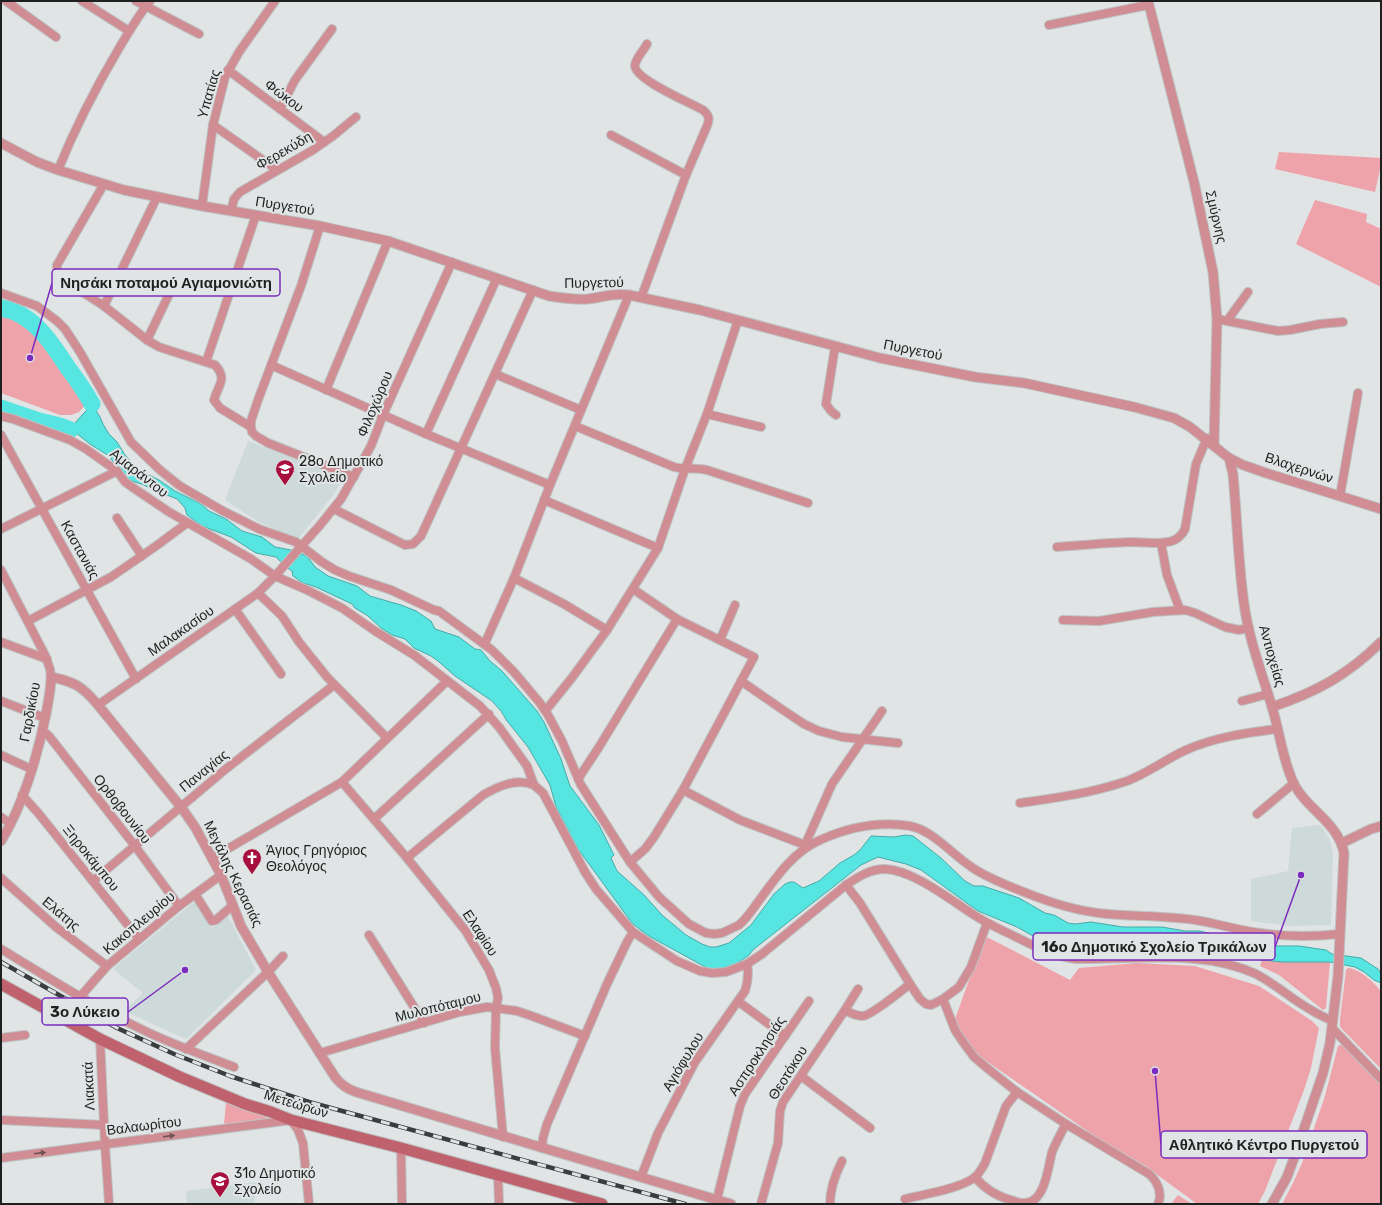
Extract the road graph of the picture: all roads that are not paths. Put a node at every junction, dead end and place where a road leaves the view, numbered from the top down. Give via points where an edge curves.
1 (6, 1) edge
2 (82, 1) edge
3 (136, 1) edge
4 (275, 1) edge
5 (148, 3) edge
6 (1148, 3) edge
7 (1049, 25) dead end
8 (332, 29) dead end
9 (129, 31) junction
10 (199, 34) dead end
11 (56, 37) dead end
12 (648, 44) dead end
13 (228, 70) junction
14 (280, 109) junction
15 (356, 117) dead end
16 (213, 125) junction
17 (611, 135) dead end
18 (324, 142) junction
19 (1, 143) edge
20 (58, 170) junction
21 (277, 170) junction
22 (686, 175) junction
23 (104, 184) junction
24 (157, 197) junction
25 (202, 206) junction
26 (231, 211) junction
27 (256, 215) junction
28 (320, 226) junction
29 (388, 241) junction
30 (452, 262) junction
31 (497, 278) junction
32 (175, 282) dead end
33 (533, 290) junction
34 (1248, 292) dead end
35 (1, 293) edge
36 (629, 295) junction
37 (641, 298) junction
38 (104, 306) junction
39 (1217, 319) junction
40 (738, 320) junction
41 (1227, 321) junction
42 (1343, 322) dead end
43 (147, 340) junction
44 (835, 346) junction
45 (206, 362) junction
46 (271, 365) junction
47 (495, 374) junction
48 (326, 390) junction
49 (1358, 393) dead end
50 (581, 410) junction
51 (707, 414) junction
52 (836, 415) dead end
53 (1, 416) edge
54 (383, 416) junction
55 (251, 426) junction
56 (575, 426) junction
57 (761, 427) dead end
58 (426, 434) junction
59 (1, 435) edge
60 (1210, 441) junction
61 (461, 448) junction
62 (1229, 458) junction
63 (685, 469) junction
64 (117, 471) junction
65 (354, 477) junction
66 (550, 484) junction
67 (1340, 496) junction
68 (544, 500) junction
69 (808, 503) dead end
70 (41, 508) junction
71 (334, 509) junction
72 (1381, 509) edge
73 (117, 518) dead end
74 (187, 523) junction
75 (1, 529) edge
76 (1161, 543) junction
77 (302, 546) junction
78 (1057, 547) dead end
79 (658, 548) junction
80 (142, 556) junction
81 (1, 570) edge
82 (275, 576) junction
83 (514, 578) junction
84 (633, 589) junction
85 (86, 590) junction
86 (258, 593) junction
87 (735, 605) dead end
88 (235, 609) junction
89 (1180, 610) junction
90 (677, 619) junction
91 (1063, 620) dead end
92 (28, 621) junction
93 (1248, 628) junction
94 (607, 630) junction
95 (720, 640) junction
96 (1, 642) edge
97 (1381, 642) edge
98 (485, 643) junction
99 (47, 659) junction
100 (281, 674) dead end
101 (51, 677) junction
102 (136, 678) junction
103 (447, 681) junction
104 (741, 681) junction
105 (334, 685) junction
106 (1268, 694) junction
107 (1, 701) edge
108 (1242, 701) dead end
109 (98, 704) junction
110 (1272, 707) junction
111 (546, 710) junction
112 (882, 711) dead end
113 (489, 714) junction
114 (45, 718) junction
115 (1277, 729) junction
116 (42, 730) junction
117 (387, 738) junction
118 (862, 739) junction
119 (898, 743) dead end
120 (1, 755) edge
121 (31, 769) junction
122 (578, 779) junction
123 (342, 782) junction
124 (1294, 783) junction
125 (534, 785) junction
126 (683, 790) junction
127 (22, 795) junction
128 (1020, 803) dead end
129 (181, 807) junction
130 (1257, 814) dead end
131 (1, 817) edge
132 (374, 819) junction
133 (11, 824) junction
134 (1381, 826) edge
135 (1, 841) edge
136 (1342, 843) junction
137 (135, 846) junction
138 (806, 846) junction
139 (212, 858) junction
140 (407, 858) junction
141 (630, 862) junction
142 (221, 875) junction
143 (1, 878) edge
144 (93, 881) junction
145 (846, 885) junction
146 (195, 894) junction
147 (233, 905) junction
148 (179, 906) junction
149 (987, 923) junction
150 (633, 932) junction
151 (369, 935) dead end
152 (1340, 938) junction
153 (139, 939) junction
154 (1, 949) edge
155 (283, 956) dead end
156 (747, 964) junction
157 (107, 966) junction
158 (268, 972) junction
159 (1, 984) edge
160 (910, 984) junction
161 (858, 989) dead end
162 (80, 997) junction
163 (943, 999) junction
164 (809, 1001) dead end
165 (739, 1002) junction
166 (496, 1008) junction
167 (845, 1010) junction
168 (424, 1023) junction
169 (1333, 1025) junction
170 (25, 1036) dead end
171 (585, 1036) junction
172 (785, 1036) junction
173 (1, 1038) edge
174 (100, 1039) junction
175 (186, 1049) junction
176 (320, 1053) junction
177 (234, 1067) dead end
178 (801, 1076) junction
179 (1381, 1079) edge
180 (1017, 1092) junction
181 (1, 1120) edge
182 (291, 1120) junction
183 (1066, 1124) junction
184 (104, 1125) junction
185 (870, 1128) dead end
186 (503, 1137) junction
187 (104, 1145) junction
188 (401, 1148) junction
189 (542, 1148) junction
190 (1, 1158) edge
191 (842, 1160) dead end
192 (498, 1176) junction
193 (641, 1177) junction
194 (975, 1177) junction
195 (717, 1199) junction
196 (905, 1199) dead end
197 (109, 1204) edge
198 (309, 1204) edge
199 (402, 1204) edge
200 (499, 1204) edge
201 (602, 1204) edge
202 (731, 1204) edge
203 (761, 1204) edge
204 (830, 1204) edge
205 (1158, 1204) edge
206 (1272, 1204) edge

1 - 11 street
2 - 9 street
3 - 5 street
4 - 13 street, Υπατίας
5 - 9 street
5 - 10 street
6 - 7 street
6 - 39 street, Σμύρνης via 1202,219 1210,256
8 - 14 street via 295,80
9 - 20 street via 86,106
12 - 22 street via 635,64 638,73 700,108 709,117
13 - 14 street, Φώκου
13 - 16 street, Υπατίας via 222,84
14 - 18 street, Φώκου
15 - 18 street, Φερεκύδη
16 - 21 street
16 - 25 street, Υπατίας
17 - 22 street
18 - 21 street, Φερεκύδη
19 - 20 street, Πυργετού
20 - 23 street, Πυργετού
21 - 26 street, Φερεκύδη via 240,192 234,199
22 - 37 street
23 - 24 street, Πυργετού
23 - 38 street via 57,265 57,273 62,279
24 - 25 street, Πυργετού
24 - 38 street
25 - 26 street, Πυργετού
26 - 27 street, Πυργετού
27 - 28 street, Πυργετού
27 - 45 street
28 - 29 street, Πυργετού
28 - 46 street via 301,286
29 - 30 street, Πυργετού
29 - 48 street
30 - 31 street, Πυργετού
30 - 54 street, Φιλοχώρου
31 - 33 street, Πυργετού
31 - 58 street
32 - 43 street
33 - 36 street, Πυργετού via 549,296 576,299
33 - 47 street
34 - 41 street
35 - 77 street via 37,306 65,329 128,437 160,470 180,486 223,511 258,529
36 - 37 street, Πυργετού
36 - 50 street
37 - 40 street, Πυργετού
38 - 43 street
39 - 41 street
39 - 60 street, Σμύρνης
40 - 44 street, Πυργετού
40 - 51 street
41 - 42 street via 1278,331
43 - 45 street via 160,347
44 - 52 street via 826,404
44 - 60 street, Πυργετού via 920,367 1024,383 1134,407 1174,418
45 - 55 street via 215,365 221,371 222,376 214,400 216,404
46 - 48 street
46 - 55 street
47 - 50 street
47 - 61 street
48 - 54 street
49 - 67 street
50 - 56 street
51 - 57 street
51 - 63 street
53 - 64 street, Αμαράντου via 70,440
54 - 58 street
54 - 65 street, Φιλοχώρου via 371,446
55 - 65 street via 256,436 268,443
56 - 63 street via 674,467
56 - 66 street
58 - 61 street
59 - 70 street, Καστανιάς
60 - 62 street, Βλαχερνών
60 - 76 street via 1196,464 1184,532 1175,540
61 - 66 street
61 - 71 street via 421,536 413,544 405,545
62 - 67 street, Βλαχερνών via 1266,473
62 - 93 street, Αντιοχείας via 1233,474
63 - 69 street via 706,470
63 - 79 street
64 - 70 street
64 - 74 street, Αμαράντου via 125,482
65 - 71 street, Φιλοχώρου
66 - 68 street
67 - 72 street, Βλαχερνών
68 - 79 street
68 - 83 street
70 - 75 street
70 - 85 street, Καστανιάς
71 - 77 street, Φιλοχώρου
73 - 80 street
74 - 80 street
74 - 82 street, Αμαράντου
76 - 78 street
76 - 89 street via 1167,575
77 - 82 street, Φιλοχώρου
77 - 98 street via 335,570 439,611
79 - 84 street
80 - 85 street
81 - 92 street, Γαρδικίου
82 - 86 street, Μαλακασίου
82 - 103 street, Αμαράντου via 342,608 414,655
83 - 94 street
83 - 98 street
84 - 90 street
84 - 94 street
85 - 92 street
85 - 102 street, Καστανιάς
86 - 88 street, Μαλακασίου
86 - 105 street via 282,616
87 - 95 street
88 - 100 street
88 - 102 street, Μαλακασίου
89 - 91 street via 1099,620
89 - 93 street via 1195,613 1225,627 1239,630
90 - 95 street
90 - 122 street
92 - 99 street, Γαρδικίου
93 - 106 street, Αντιοχείας
94 - 111 street
95 - 104 street via 754,657
96 - 99 street
97 - 110 street via 1352,668 1318,689
98 - 111 street via 519,677
99 - 101 street, Γαρδικίου
101 - 109 street, Μεγάλης Κερασιάς via 75,684
101 - 114 street, Γαρδικίου
102 - 109 street, Μαλακασίου
103 - 113 street, Αμαράντου
103 - 117 street
104 - 118 street via 812,728 842,737
104 - 126 street
105 - 117 street
105 - 129 street, Παναγίας
106 - 108 street
106 - 110 street, Αντιοχείας
107 - 114 street
109 - 129 street, Μεγάλης Κερασιάς
110 - 115 street, Αντιοχείας
111 - 122 street
112 - 118 street
113 - 125 street, Αμαράντου via 519,753
113 - 132 street
114 - 116 street, Γαρδικίου
115 - 124 street, Αντιοχείας
115 - 128 street via 1204,743 1133,778 1106,788
116 - 121 street, Γαρδικίου
116 - 137 street, Ορθοβουνίου
117 - 123 street
118 - 119 street
118 - 138 street via 832,784
120 - 121 street
121 - 127 street, Γαρδικίου
122 - 141 street
123 - 132 street, Ελαφίου
123 - 139 street
124 - 130 street
124 - 136 street, Αντιοχείας
125 - 140 street via 521,782 496,788
125 - 150 street via 543,793 596,889
126 - 138 street via 740,820
126 - 141 street via 645,849
127 - 133 street, Γαρδικίου
127 - 144 street, Ξηροκάμπου
129 - 137 street, Παναγίας
129 - 139 street, Μεγάλης Κερασιάς
131 - 133 street
132 - 140 street, Ελαφίου
133 - 135 street, Γαρδικίου
134 - 136 street
136 - 152 street via 1344,853
137 - 144 street, Παναγίας
137 - 148 street, Ορθοβουνίου
138 - 141 street via 742,923 729,931 714,934 696,929 672,910
138 - 152 street via 857,828 888,824 911,826 924,831 982,874 1075,909 1196,920 1279,936
139 - 142 street, Μεγάλης Κερασιάς
140 - 166 street, Ελαφίου via 476,947 496,988
142 - 146 street, Κακοπλευρίου
142 - 147 street, Μεγάλης Κερασιάς
143 - 157 street, Ελάτης via 56,927
144 - 153 street, Ξηροκάμπου
145 - 149 street via 858,877 887,869 926,884
145 - 156 street
145 - 160 street
146 - 147 street via 212,920 216,920
146 - 148 street, Κακοπλευρίου
147 - 158 street, Μεγάλης Κερασιάς
148 - 153 street, Κακοπλευρίου
149 - 163 street via 965,979
149 - 169 street via 1041,950 1066,958 1179,957 1218,962 1244,969 1258,975
150 - 156 street via 677,961 700,971 726,972
150 - 171 street
151 - 168 street
152 - 169 street
153 - 157 street, Κακοπλευρίου
154 - 162 street
155 - 158 street
156 - 165 street, Αγιόφυλου via 748,982
157 - 162 street, Κακοπλευρίου
158 - 175 street
158 - 176 street, Μεγάλης Κερασιάς
159 - 174 main road, Μετεώρων
160 - 163 street via 926,1004 932,1005
160 - 167 street via 863,1016
161 - 167 street, Θεοτόκου
162 - 175 street via 141,1030
163 - 180 street via 955,1030 974,1057
164 - 172 street, Ασπροκλησιάς
165 - 172 street
165 - 193 street, Αγιόφυλου via 692,1068 658,1133
166 - 168 street, Μυλοπόταμου via 476,1008
166 - 171 street, Μυλοπόταμου via 517,1011
166 - 186 street, Ελαφίου via 496,1048
167 - 178 street, Θεοτόκου
168 - 176 street, Μυλοπόταμου
169 - 179 street
169 - 206 street via 1323,1073 1304,1129 1287,1177
170 - 173 street
171 - 189 street via 547,1124
172 - 195 street, Ασπροκλησιάς via 745,1094
174 - 182 main road, Μετεώρων via 212,1091
174 - 184 street, Λιακατά
175 - 177 street
176 - 186 street, Μεγάλης Κερασιάς via 338,1081 347,1089
178 - 185 street
178 - 203 street, Θεοτόκου via 780,1110 778,1143
180 - 183 street
180 - 194 street via 1006,1106 985,1163
181 - 184 street
187 -> 182 street, Βαλαωρίτου
182 - 188 main road, Μετεώρων
182 - 198 street via 303,1143
183 - 194 street via 1053,1150 1042,1190 1032,1201 1024,1204 1006,1199 984,1188
183 - 205 street via 1152,1176 1160,1191
184 - 187 street, Λιακατά
186 - 189 street, Μεγάλης Κερασιάς
190 -> 187 street, Βαλαωρίτου
187 - 197 street, Λιακατά
188 - 192 main road, Μετεώρων
188 - 199 street
189 - 193 street, Μεγάλης Κερασιάς
191 - 204 street via 834,1180
192 - 200 street
192 - 201 main road, Μετεώρων
193 - 195 street, Μεγάλης Κερασιάς
194 - 196 street via 950,1188
195 - 202 street, Μεγάλης Κερασιάς

